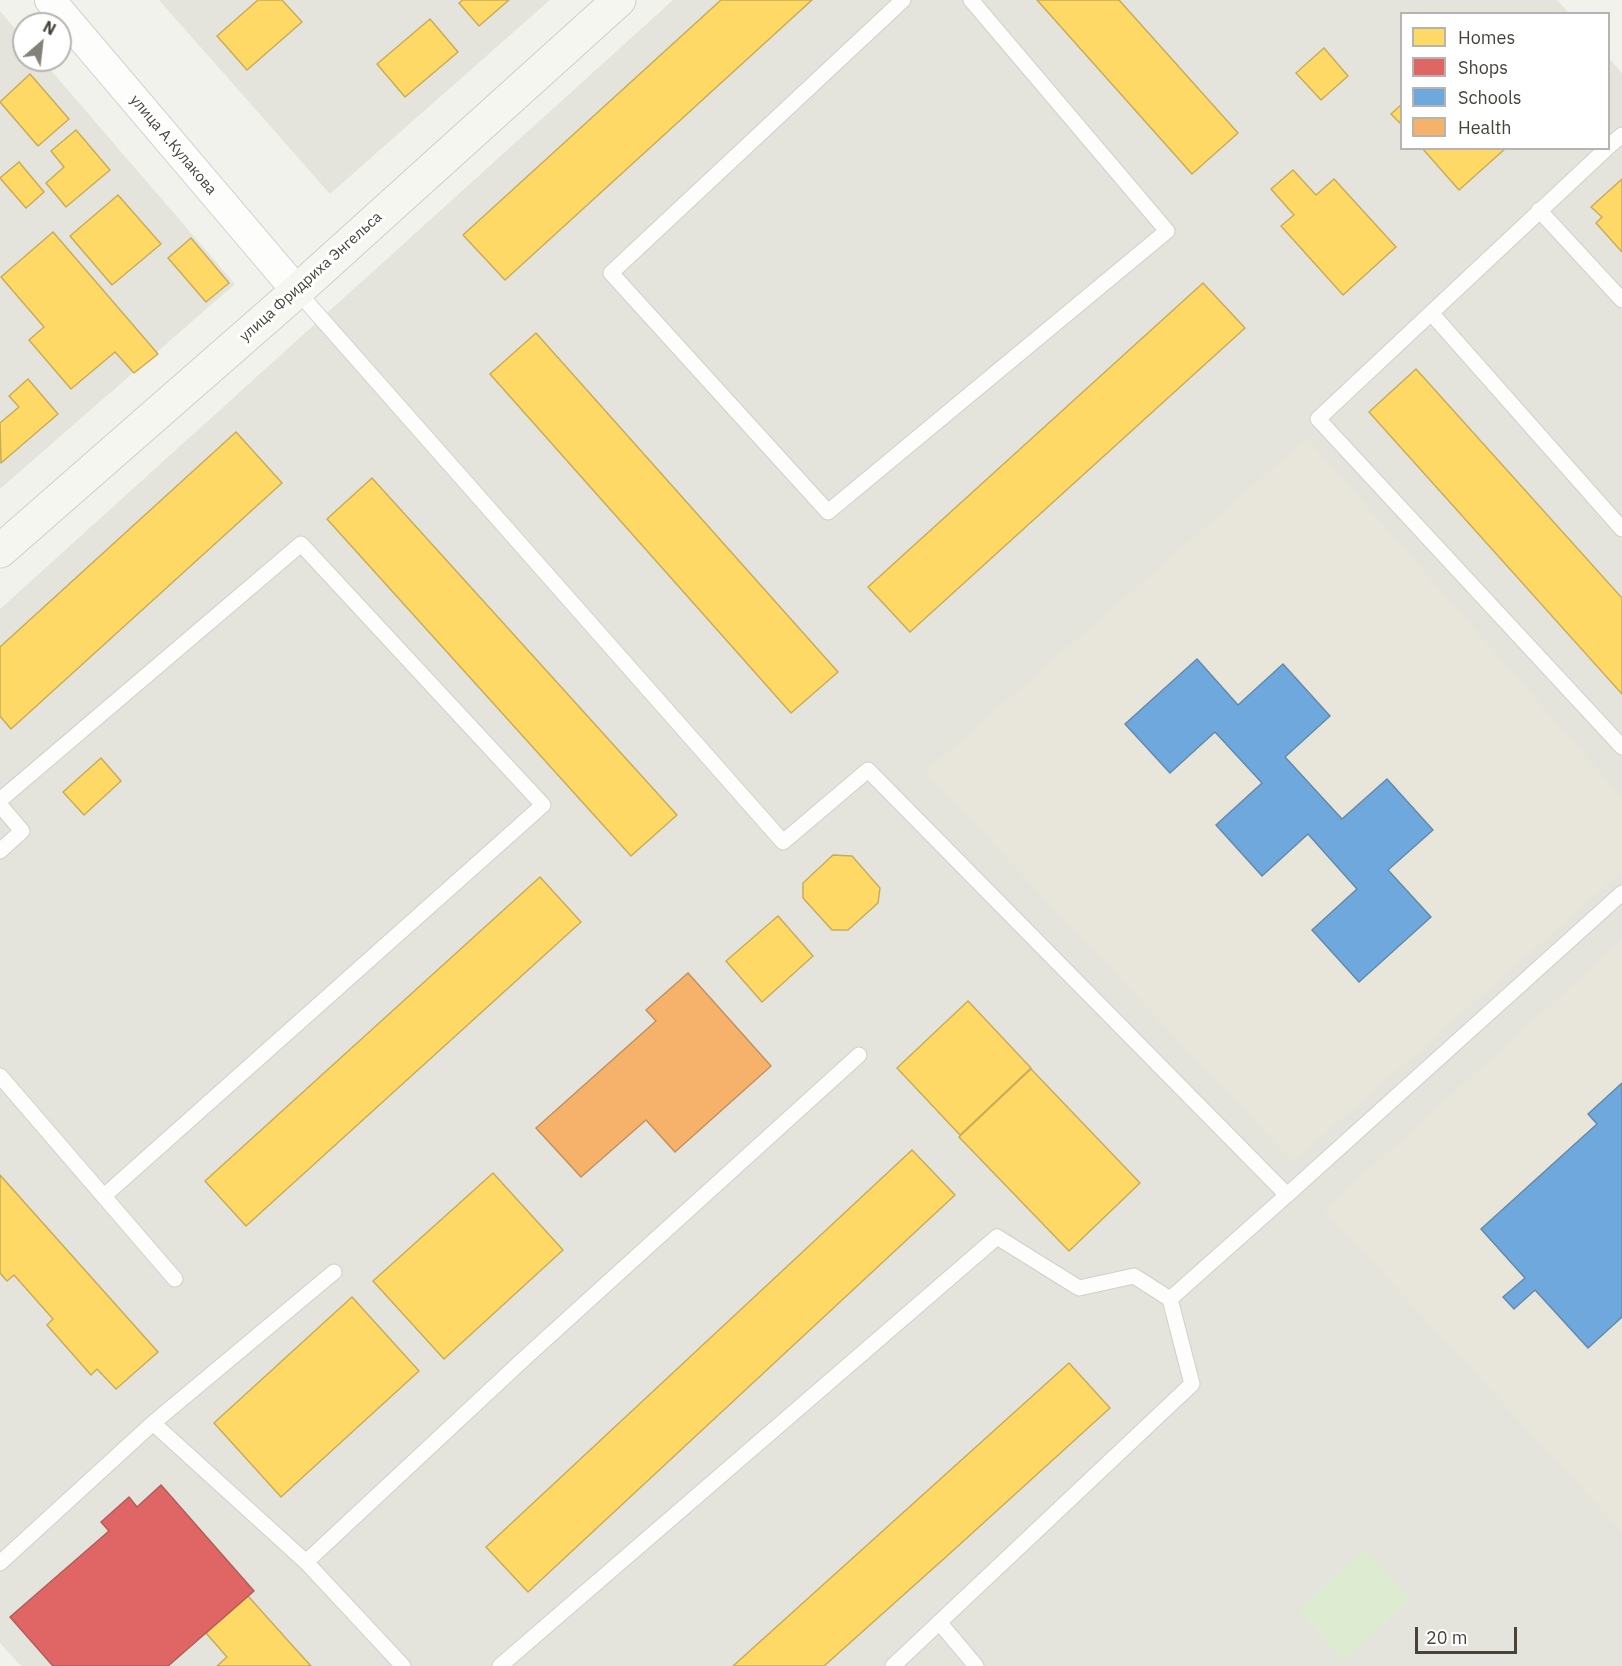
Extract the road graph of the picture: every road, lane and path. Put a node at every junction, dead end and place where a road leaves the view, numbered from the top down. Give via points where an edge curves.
1 (50, 0) edge
2 (619, 0) edge
3 (903, 0) edge
4 (971, 0) edge
5 (1622, 135) edge
6 (1610, 146) edge
7 (1606, 150) edge
8 (1539, 210) junction
9 (297, 291) junction
10 (1622, 300) edge
11 (1432, 314) junction
12 (1622, 529) edge
13 (0, 551) edge
14 (1622, 747) edge
15 (0, 800) edge
16 (0, 805) edge
17 (0, 851) edge
18 (1622, 893) edge
19 (859, 1055) dead end
20 (0, 1076) edge
21 (1287, 1195) junction
22 (104, 1196) junction
23 (334, 1272) dead end
24 (175, 1279) dead end
25 (1170, 1299) junction
26 (153, 1423) junction
27 (306, 1562) junction
28 (0, 1563) edge
29 (939, 1622) junction
30 (403, 1666) edge
31 (500, 1666) edge
32 (894, 1666) edge
33 (976, 1666) edge

1 - 9 street, улица А.Кулакова
2 - 9 main road, улица Фридриха Энгельса
3 - 4 lane via 611,273 828,512 1167,231
5 - 6 lane
7 - 8 lane
8 - 10 lane
8 - 11 lane
9 - 13 main road, улица Фридриха Энгельса
9 - 21 lane via 783,842 868,770
11 - 12 lane
11 - 14 lane via 1318,419
15 - 22 lane via 301,544 543,805
16 - 17 lane via 22,831
18 - 21 lane
19 - 27 lane
20 - 22 lane
21 - 25 lane
22 - 24 lane
23 - 26 lane
25 - 29 lane via 1192,1384
25 - 31 lane via 1134,1276 1079,1288 997,1237
26 - 27 lane
26 - 28 lane
27 - 30 lane
29 - 32 lane
29 - 33 lane

